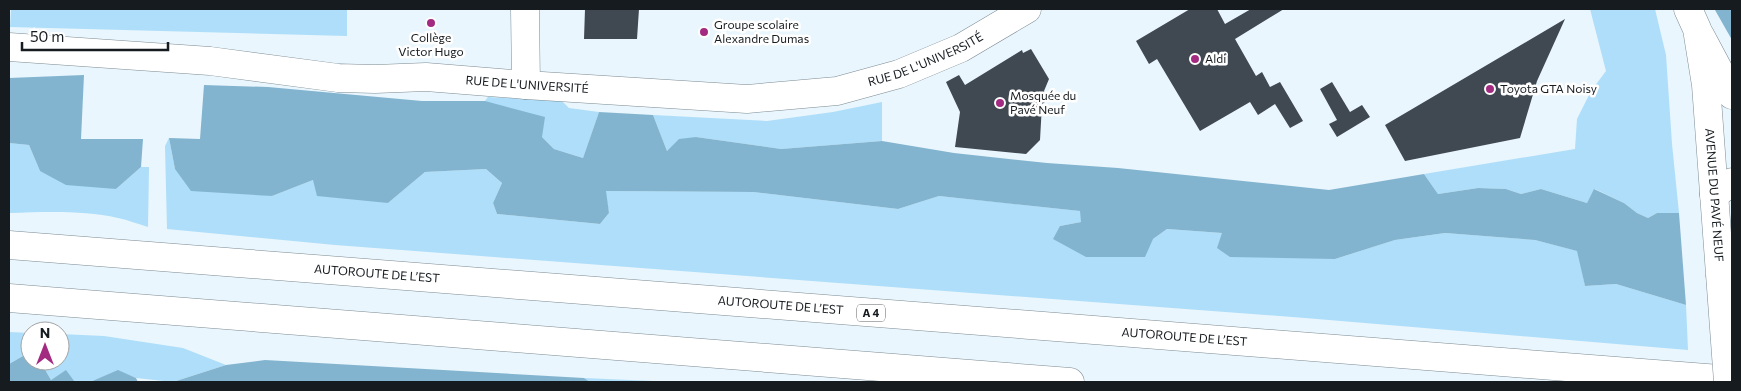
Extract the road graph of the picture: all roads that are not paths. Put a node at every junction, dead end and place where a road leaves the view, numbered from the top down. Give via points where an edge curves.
1 (526, 9) edge
2 (1028, 9) edge
3 (1692, 19) edge
4 (9, 47) edge
5 (526, 85) junction
6 (1732, 96) edge
7 (1723, 198) edge
8 (9, 245) edge
9 (9, 298) edge
10 (1732, 380) edge
11 (1070, 382) edge
12 (1728, 382) edge

1 - 5 main road
2 - 5 main road, RUE DE L'UNIVERSITÉ via 961,48 899,74 837,91 748,100
3 - 6 main road
3 - 7 main road, AVENUE DU PAVÉ NEUF
4 - 5 main road, RUE DE L'UNIVERSITÉ via 210,61 338,78 426,77
7 - 12 main road, AVENUE DU PAVÉ NEUF, bridge via 1720,274
8 - 10 main road, AUTOROUTE DE L’EST / A 4
9 - 11 main road

